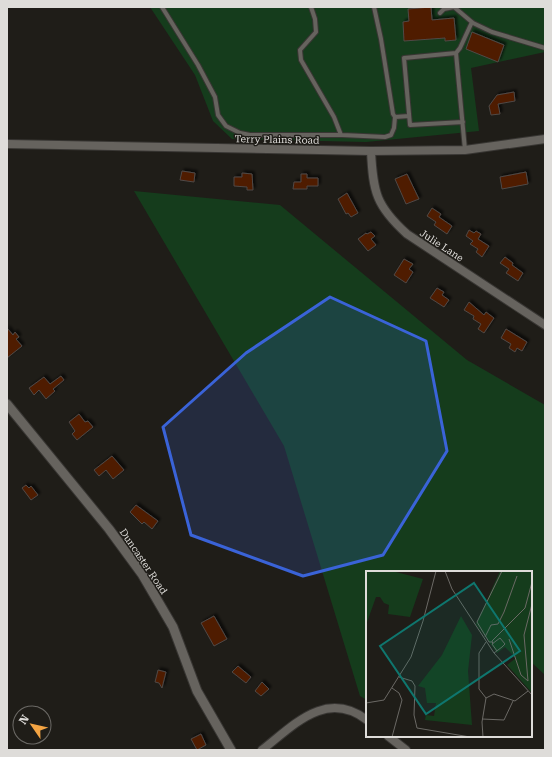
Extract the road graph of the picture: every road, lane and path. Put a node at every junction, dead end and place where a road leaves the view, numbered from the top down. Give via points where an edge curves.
1 (162, 7) edge
2 (311, 7) edge
3 (374, 7) edge
4 (440, 13) dead end
5 (472, 22) junction
6 (545, 48) edge
7 (456, 53) junction
8 (409, 116) junction
9 (395, 117) junction
10 (463, 122) junction
11 (341, 135) junction
12 (545, 139) edge
13 (7, 144) edge
14 (465, 150) junction
15 (371, 151) junction
16 (545, 325) edge
17 (7, 404) edge
18 (366, 719) edge
19 (389, 737) edge
20 (231, 750) edge
21 (262, 750) edge
22 (406, 750) edge

1 - 11 lane via 198,65 215,97 218,115 226,126 250,135
2 - 11 lane via 316,32 300,50 301,60 334,117
3 - 9 lane
4 - 5 lane via 444,9 454,7
5 - 6 lane via 492,32
5 - 7 lane
7 - 8 lane via 404,58
7 - 10 lane
8 - 9 lane
8 - 10 lane via 410,125
9 - 11 lane via 391,135 385,137
10 - 14 lane
12 - 14 street, Terry Plains Road
13 - 15 street, Terry Plains Road
14 - 15 street, Terry Plains Road
15 - 16 street, Julie Lane via 375,191 384,211 392,220 407,234
17 - 20 street, Duncaster Road via 109,529 142,574 173,627 197,691
18 - 21 street via 358,713 344,709 327,708 316,711
19 - 22 street

